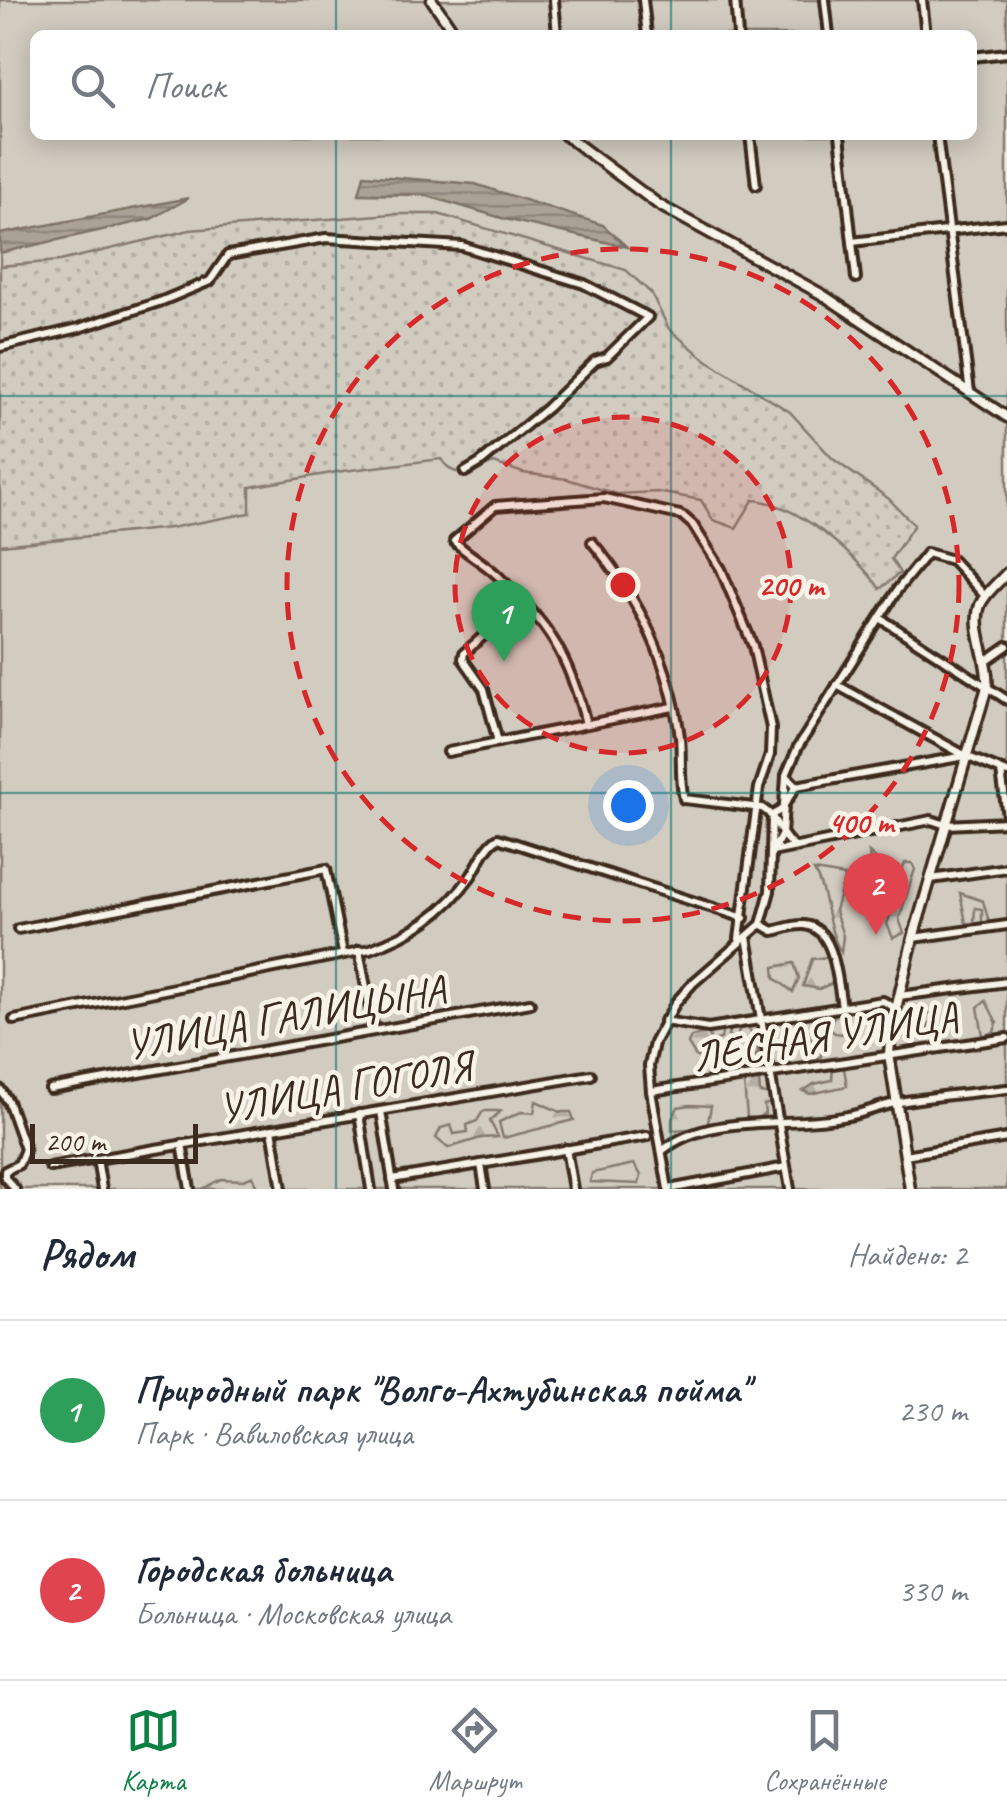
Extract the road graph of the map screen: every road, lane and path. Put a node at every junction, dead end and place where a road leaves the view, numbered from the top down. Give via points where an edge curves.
1 (432, 0) edge
2 (554, 0) edge
3 (643, 0) edge
4 (735, 0) edge
5 (825, 0) edge
6 (922, 0) edge
7 (453, 30) edge
8 (557, 30) edge
9 (646, 30) edge
10 (738, 30) edge
11 (828, 30) edge
12 (925, 30) edge
13 (1007, 53) edge
14 (977, 56) edge
15 (572, 140) edge
16 (751, 140) edge
17 (841, 140) edge
18 (938, 140) edge
19 (756, 185) dead end
20 (1007, 224) edge
21 (948, 231) junction
22 (852, 242) junction
23 (856, 278) dead end
24 (0, 347) edge
25 (970, 392) junction
26 (1007, 416) edge
27 (464, 472) dead end
28 (592, 542) dead end
29 (1007, 573) edge
30 (985, 596) junction
31 (522, 601) junction
32 (880, 618) junction
33 (1007, 646) edge
34 (987, 660) junction
35 (837, 685) junction
36 (986, 686) junction
37 (1007, 700) edge
38 (673, 707) junction
39 (586, 724) junction
40 (498, 742) junction
41 (448, 752) dead end
42 (966, 756) junction
43 (1004, 772) edge
44 (786, 775) junction
45 (796, 786) junction
46 (785, 804) junction
47 (756, 808) junction
48 (772, 815) junction
49 (1007, 819) edge
50 (946, 825) junction
51 (782, 834) junction
52 (796, 847) junction
53 (772, 852) junction
54 (1007, 868) edge
55 (931, 879) junction
56 (744, 918) junction
57 (761, 924) junction
58 (1007, 925) edge
59 (18, 930) dead end
60 (743, 938) junction
61 (913, 938) junction
62 (360, 950) junction
63 (343, 953) junction
64 (1007, 982) edge
65 (898, 996) junction
66 (530, 1003) dead end
67 (842, 1006) junction
68 (895, 1008) junction
69 (14, 1020) dead end
70 (764, 1020) junction
71 (664, 1022) junction
72 (374, 1030) junction
73 (1007, 1038) edge
74 (888, 1054) junction
75 (771, 1071) junction
76 (591, 1075) dead end
77 (50, 1089) dead end
78 (1007, 1089) edge
79 (0, 1090) edge
80 (651, 1091) junction
81 (896, 1102) junction
82 (381, 1110) junction
83 (359, 1114) junction
84 (777, 1120) junction
85 (272, 1129) junction
86 (646, 1136) dead end
87 (1007, 1138) edge
88 (182, 1144) junction
89 (566, 1150) junction
90 (662, 1152) junction
91 (904, 1154) junction
92 (97, 1159) junction
93 (481, 1164) junction
94 (50, 1166) dead end
95 (786, 1167) junction
96 (392, 1179) junction
97 (15, 1189) edge
98 (102, 1189) edge
99 (190, 1189) edge
100 (282, 1189) edge
101 (371, 1189) edge
102 (394, 1189) edge
103 (486, 1189) edge
104 (573, 1189) edge
105 (668, 1189) edge
106 (790, 1189) edge
107 (910, 1189) edge

1 - 7 street
2 - 8 street
3 - 9 street
4 - 10 street
5 - 11 street
6 - 12 street
13 - 14 street
15 - 25 street via 659,205 824,295
16 - 19 street
17 - 22 street
18 - 21 street
20 - 21 street
21 - 22 street
21 - 25 street
22 - 23 street
24 - 27 street via 79,328 210,282 228,255 326,238 462,246 584,284 648,317
25 - 26 street
28 - 38 street via 648,623
29 - 30 street
30 - 32 street via 952,560 927,553
30 - 34 street via 978,615
31 - 39 street via 557,642
31 - 40 street via 464,653 484,689
31 - 47 street via 454,541 496,506 604,498 682,516 694,525 752,646 771,728
32 - 35 street
32 - 36 street
33 - 34 street
34 - 36 street
35 - 42 street
35 - 44 street
36 - 37 street
36 - 42 street
38 - 39 street
38 - 47 street via 684,799
39 - 40 street
40 - 41 street
42 - 43 street
42 - 45 street
42 - 50 street
43 - 49 street
44 - 45 street
44 - 46 street
45 - 46 street
46 - 48 street
46 - 51 street
47 - 48 street
47 - 56 street
48 - 51 street
48 - 53 street
49 - 50 street
50 - 52 street via 932,820
50 - 55 street
51 - 52 street
51 - 53 street
52 - 53 street
53 - 57 street
54 - 55 street
55 - 61 street
56 - 60 street
56 - 62 street via 503,838 492,840 459,892 428,921
57 - 60 street
57 - 67 street via 773,931 798,925 820,932 830,948
58 - 61 street
59 - 63 street via 326,870
60 - 70 street
60 - 71 street via 693,982
61 - 65 street
62 - 63 street
62 - 72 street
63 - 69 street
64 - 65 street
65 - 68 street
66 - 72 street, УЛИЦА ГАЛИЦЫНА
67 - 68 street via 884,1001
67 - 70 street
68 - 74 street
70 - 71 street via 696,1028
70 - 75 street
71 - 80 street via 649,1066
72 - 77 street, УЛИЦА ГАЛИЦЫНА
73 - 74 street, ЛЕСНАЯ УЛИЦА
74 - 75 street, ЛЕСНАЯ УЛИЦА
74 - 81 street
75 - 80 street, ЛЕСНАЯ УЛИЦА
75 - 84 street
76 - 82 street, УЛИЦА ГОГОЛЯ
78 - 81 street
79 - 97 street via 25,1149 6,1171
80 - 90 street
81 - 84 street via 847,1116
81 - 91 street
82 - 83 street, УЛИЦА ГОГОЛЯ
82 - 96 street
83 - 85 street, УЛИЦА ГОГОЛЯ
83 - 101 street
84 - 90 street via 688,1134
84 - 95 street
85 - 88 street, УЛИЦА ГОГОЛЯ
85 - 100 street
86 - 89 street
87 - 91 street
88 - 92 street, УЛИЦА ГОГОЛЯ
88 - 99 street
89 - 93 street
89 - 104 street
90 - 105 street
91 - 107 street
92 - 94 street, УЛИЦА ГОГОЛЯ
92 - 98 street
93 - 96 street
93 - 103 street
95 - 105 street
95 - 106 street
96 - 102 street

